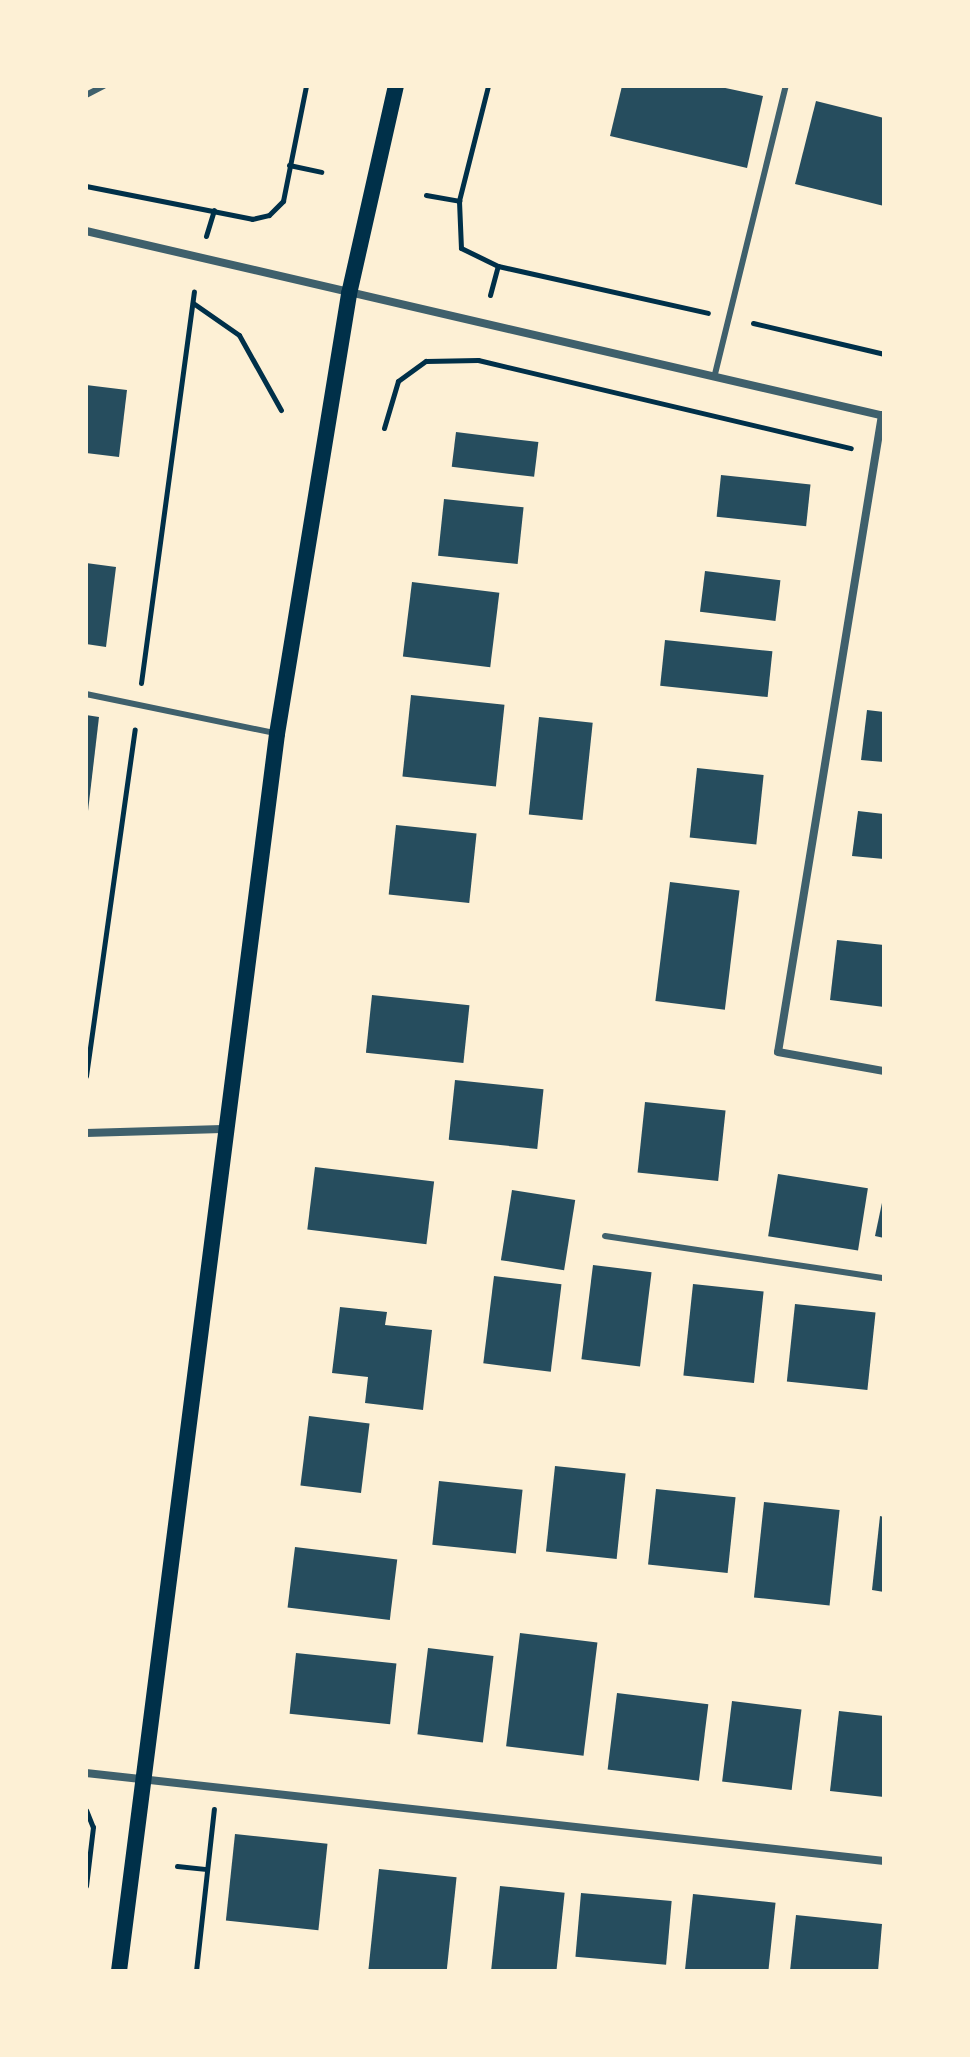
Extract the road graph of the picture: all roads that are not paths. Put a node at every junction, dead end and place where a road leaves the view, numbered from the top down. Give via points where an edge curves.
1 (104, 86) edge
2 (396, 86) edge
3 (786, 86) edge
4 (86, 95) edge
5 (86, 231) edge
6 (349, 294) junction
7 (715, 374) junction
8 (883, 415) edge
9 (86, 694) edge
10 (277, 734) junction
11 (884, 1071) edge
12 (222, 1129) junction
13 (86, 1133) edge
14 (605, 1236) dead end
15 (884, 1278) edge
16 (86, 1773) edge
17 (147, 1777) junction
18 (884, 1861) edge
19 (119, 1971) edge

1 - 4 lane
2 - 6 main road
3 - 7 lane
5 - 6 street
6 - 7 street
6 - 10 main road
7 - 8 street
8 - 11 street via 778,1052
9 - 10 lane
10 - 12 main road
12 - 13 street
12 - 17 main road
14 - 15 lane
16 - 17 street
17 - 18 street
17 - 19 main road

